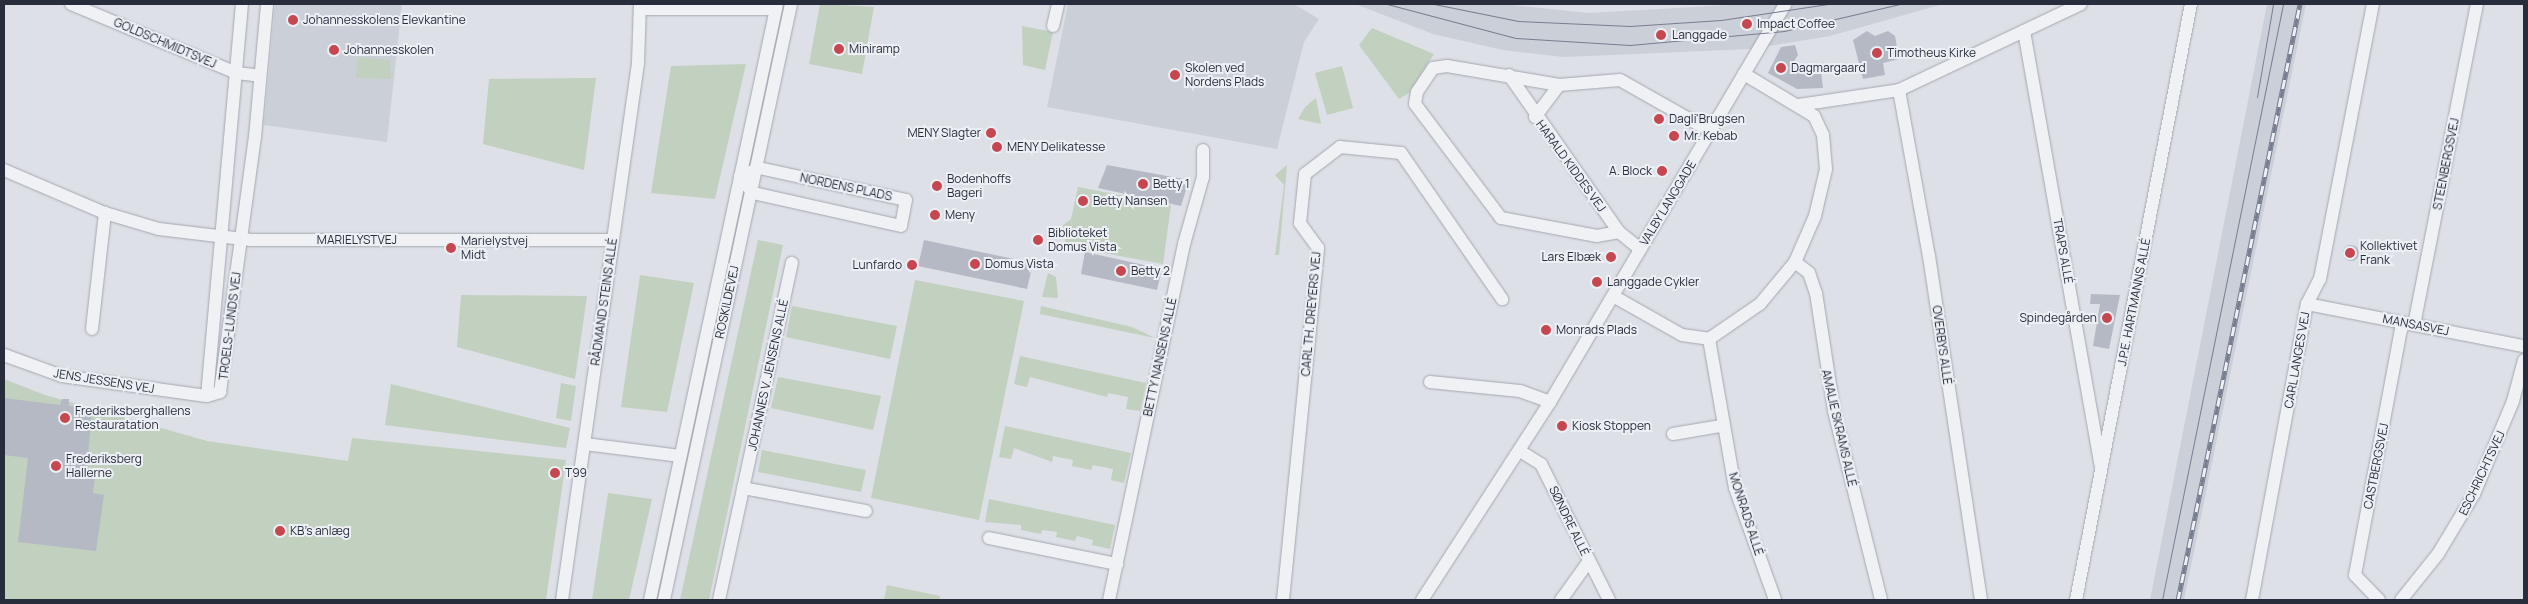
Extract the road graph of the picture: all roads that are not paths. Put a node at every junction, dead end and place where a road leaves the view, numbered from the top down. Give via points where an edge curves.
1 (71, 4) edge
2 (242, 4) edge
3 (267, 4) edge
4 (791, 4) edge
5 (1058, 4) edge
6 (1785, 4) edge
7 (2081, 4) edge
8 (2191, 4) edge
9 (2373, 4) edge
10 (2477, 4) edge
11 (640, 7) edge
12 (776, 7) edge
13 (1054, 26) dead end
14 (2024, 31) junction
15 (237, 74) junction
16 (1744, 74) junction
17 (1509, 75) junction
18 (260, 76) junction
19 (1559, 85) junction
20 (1899, 90) junction
21 (1799, 106) junction
22 (1535, 117) junction
23 (1710, 131) junction
24 (1203, 150) dead end
25 (759, 168) junction
26 (4, 170) edge
27 (740, 177) junction
28 (753, 193) junction
29 (104, 213) junction
30 (1619, 232) junction
31 (221, 234) junction
32 (240, 237) junction
33 (612, 240) junction
34 (1640, 249) junction
35 (1795, 262) junction
36 (792, 263) dead end
37 (1613, 296) junction
38 (1502, 299) dead end
39 (2308, 304) junction
40 (2408, 324) junction
41 (92, 329) dead end
42 (1709, 339) junction
43 (2524, 346) edge
44 (4, 355) edge
45 (2524, 360) edge
46 (1430, 382) dead end
47 (207, 396) junction
48 (1550, 402) junction
49 (1721, 426) junction
50 (1673, 434) dead end
51 (585, 444) junction
52 (1520, 451) junction
53 (680, 456) junction
54 (2101, 472) junction
55 (743, 488) junction
56 (866, 512) dead end
57 (989, 538) dead end
58 (1589, 561) junction
59 (1117, 564) junction
60 (562, 600) edge
61 (650, 600) edge
62 (664, 600) edge
63 (719, 600) edge
64 (1109, 600) edge
65 (1283, 600) edge
66 (1422, 600) edge
67 (1561, 600) edge
68 (1609, 600) edge
69 (1775, 600) edge
70 (1881, 600) edge
71 (1981, 600) edge
72 (2076, 600) edge
73 (2252, 600) edge
74 (2379, 600) edge
75 (2402, 600) edge

1 - 15 street, GOLDSCHMIDTSVEJ
2 - 15 street, TROELS-LUNDS VEJ
3 - 18 street, TROELS-LUNDS VEJ
4 - 25 street, ROSKILDEVEJ
5 - 13 street
6 - 16 street, VALBY LANGGADE
7 - 14 street
8 - 54 street, J.P.E. HARTMANNS ALLÉ
9 - 39 street, CARL LANGES VEJ via 2320,280
10 - 40 street, STEENBERGSVEJ
11 - 12 street
11 - 33 street, RÅDMAND STEINS ALLÉ via 638,63
12 - 27 street, ROSKILDEVEJ
14 - 20 street
14 - 54 street, TRAPS ALLÉ
15 - 18 street, GOLDSCHMIDTSVEJ
15 - 31 street, TROELS-LUNDS VEJ
16 - 21 street
16 - 23 street, VALBY LANGGADE
17 - 19 street
17 - 22 street, HARALD KIDDES VEJ
17 - 30 street via 1447,66 1433,68 1417,92 1415,104 1501,218 1597,236
18 - 32 street, TROELS-LUNDS VEJ
19 - 22 street
19 - 23 street via 1620,80
20 - 21 street
20 - 71 street, OVERBYS ALLÉ via 1929,256
21 - 35 street via 1814,116 1823,135 1826,169 1815,216
22 - 30 street, HARALD KIDDES VEJ
23 - 34 street, VALBY LANGGADE
24 - 59 street, BETTY NANSENS ALLÉ via 1201,186 1184,244
25 - 27 street
25 - 28 street, ROSKILDEVEJ
25 - 28 street, NORDENS PLADS via 906,200 901,226
26 - 29 street, MARIELYSTVEJ
27 - 28 street
27 - 53 street, ROSKILDEVEJ
28 - 62 street, ROSKILDEVEJ
29 - 31 street, MARIELYSTVEJ via 159,229
29 - 41 street
30 - 34 street, HARALD KIDDES VEJ
31 - 32 street, MARIELYSTVEJ
31 - 47 street, TROELS-LUNDS VEJ
32 - 33 street, MARIELYSTVEJ
32 - 47 street, TROELS-LUNDS VEJ via 225,383 220,392
33 - 51 street, RÅDMAND STEINS ALLÉ
34 - 37 street, VALBY LANGGADE
35 - 42 street via 1753,310
35 - 70 street, AMALIE SKRAMS ALLÉ via 1809,272 1816,293 1834,411
36 - 55 street, JOHANNES V. JENSENS ALLÉ
37 - 42 street via 1682,335
37 - 48 street, VALBY LANGGADE
38 - 65 street, CARL TH. DREYERS VEJ via 1495,279 1401,153 1340,147 1305,174 1300,222 1318,248
39 - 40 street, MANSASVEJ
39 - 73 street, CARL LANGES VEJ
40 - 43 street, MANSASVEJ
40 - 74 street, CASTBERGSVEJ via 2355,575
42 - 49 street, MONRADS ALLÉ
44 - 47 street, JENS JESSENS VEJ via 62,376
45 - 75 street, ESCHRICHTSVEJ via 2513,402 2474,494 2438,554
46 - 48 street via 1520,391
48 - 52 street, VALBY LANGGADE
49 - 50 street
49 - 69 street, MONRADS ALLÉ via 1735,488
51 - 53 street
51 - 60 street, RÅDMAND STEINS ALLÉ
52 - 58 street, SØNDRE ALLÉ via 1541,464
52 - 66 street, VALBY LANGGADE
53 - 61 street, ROSKILDEVEJ
54 - 72 street, J.P.E. HARTMANNS ALLÉ
55 - 56 street
55 - 63 street, JOHANNES V. JENSENS ALLÉ
57 - 59 street
58 - 67 street
58 - 68 street, SØNDRE ALLÉ
59 - 64 street, BETTY NANSENS ALLÉ

